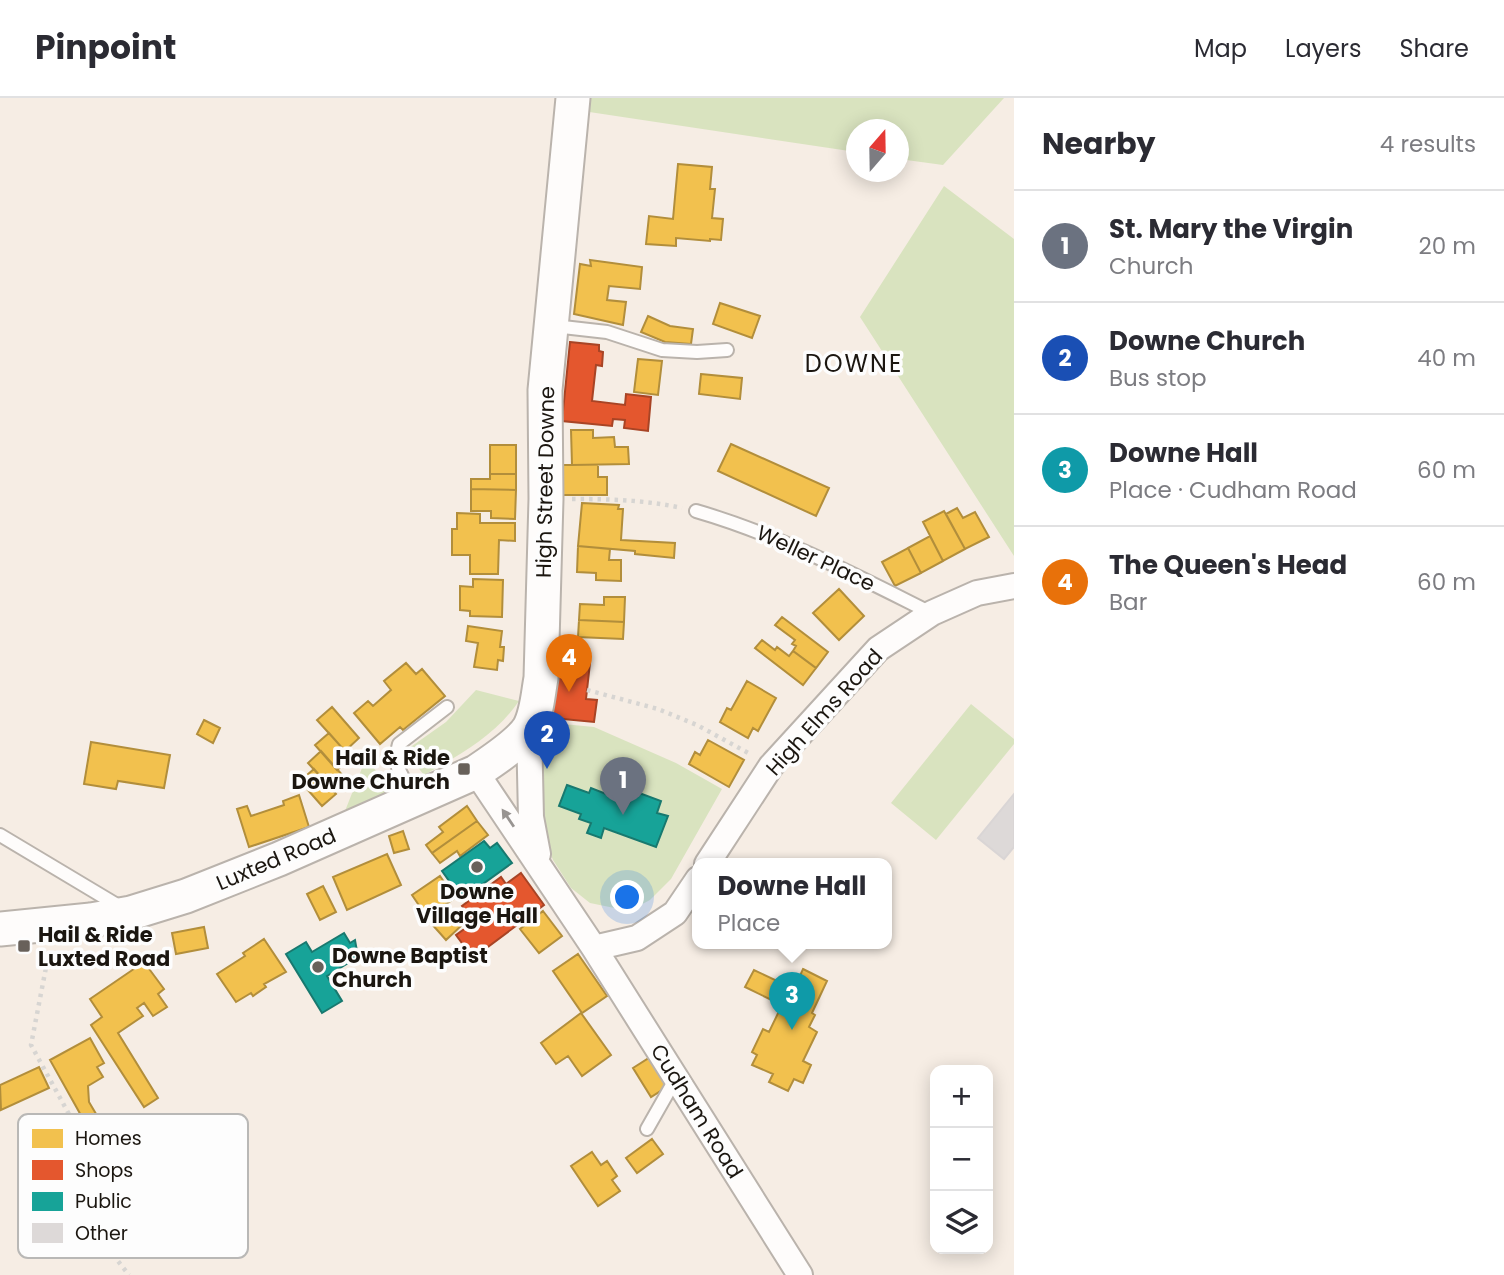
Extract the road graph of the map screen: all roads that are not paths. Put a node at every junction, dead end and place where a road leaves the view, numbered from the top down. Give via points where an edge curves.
1 (573, 98) edge
2 (550, 326) junction
3 (727, 350) dead end
4 (696, 511) road end
5 (1014, 586) edge
6 (932, 613) junction
7 (447, 707) dead end
8 (529, 728) junction
9 (476, 772) junction
10 (414, 799) junction
11 (0, 835) edge
12 (711, 858) edge
13 (540, 865) junction
14 (692, 888) edge
15 (131, 914) junction
16 (0, 929) edge
17 (594, 948) junction
18 (676, 1078) junction
19 (647, 1129) dead end
20 (800, 1275) edge

1 - 2 street, High Street Downe
2 - 3 lane via 607,332 662,350
2 - 8 street, High Street Downe via 541,678
4 - 6 lane, Weller Place via 815,555
5 - 6 street, High Elms Road via 977,593
6 - 12 street, High Elms Road via 878,649 771,766
7 - 10 lane via 399,744 398,768
8 - 9 street, Luxted Road
8 - 13 street, High Street Downe via 531,817
9 - 10 street, Luxted Road
13 -> 9 street, High Street Downe
10 - 15 street, Luxted Road via 186,897
11 - 15 lane
13 - 17 street, High Street Downe
14 - 17 street via 675,913 637,938
15 - 16 street, Luxted Road
17 - 18 street, Cudham Road
18 - 19 lane
18 - 20 street, Cudham Road

